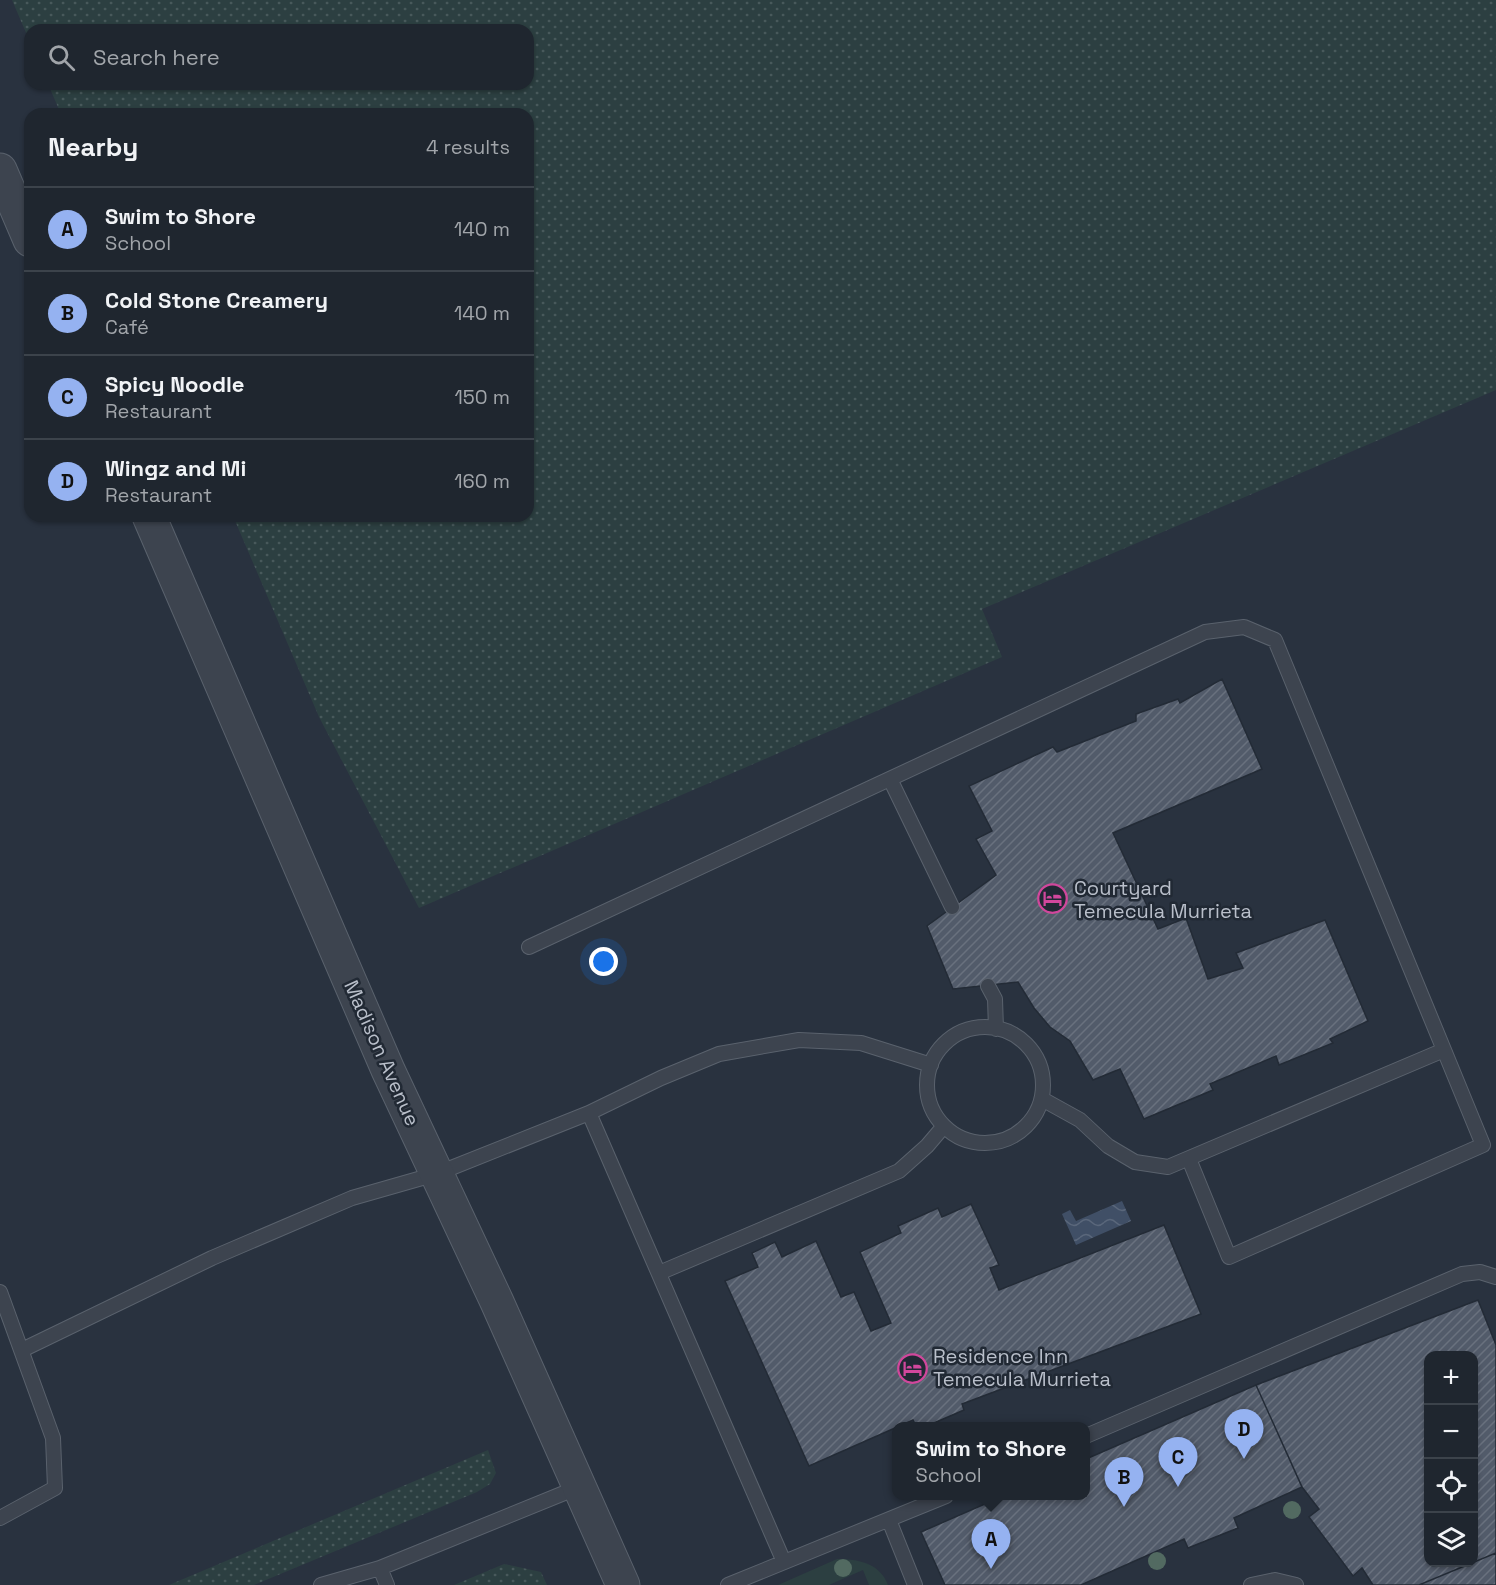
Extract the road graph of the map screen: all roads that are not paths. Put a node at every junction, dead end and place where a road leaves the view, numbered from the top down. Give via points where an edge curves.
1 (0, 170) edge
2 (24, 226) edge
3 (152, 522) edge
4 (890, 779) junction
5 (952, 907) dead end
6 (529, 947) dead end
7 (988, 986) dead end
8 (996, 1029) junction
9 (1444, 1050) junction
10 (931, 1065) junction
11 (1042, 1100) junction
12 (589, 1113) junction
13 (944, 1126) junction
14 (1189, 1159) junction
15 (436, 1174) junction
16 (659, 1272) junction
17 (1496, 1277) edge
18 (0, 1292) edge
19 (22, 1350) junction
20 (1090, 1434) edge
21 (581, 1486) junction
22 (936, 1500) edge
23 (0, 1518) edge
24 (889, 1520) junction
25 (784, 1562) junction
26 (380, 1568) junction
27 (321, 1585) edge
28 (387, 1585) edge
29 (623, 1585) edge
30 (728, 1585) edge
31 (915, 1585) edge
32 (1251, 1585) edge
33 (1296, 1585) edge

1 - 2 street
3 - 15 street, Madison Avenue
4 - 5 lane
4 - 6 lane
4 - 9 lane via 1205,632 1244,627 1275,640
7 - 8 lane via 995,999
8 - 10 lane via 975,1028 960,1033 938,1052
8 - 11 lane via 1018,1037 1033,1053 1042,1073
9 - 14 lane
9 - 14 lane via 1483,1145 1229,1257
10 - 12 lane via 861,1043 799,1040 719,1054
10 - 13 lane via 928,1094 932,1109
11 - 13 lane via 1038,1112 1021,1131 997,1142 971,1142
11 - 14 lane via 1080,1120 1108,1146 1135,1161 1168,1167
12 - 15 lane
12 - 16 lane
13 - 16 lane via 899,1171
15 - 19 lane via 352,1198 223,1253
15 - 21 street, Madison Avenue
16 - 25 lane
17 - 20 lane via 1480,1272 1462,1274
18 - 19 lane
19 - 23 lane via 53,1438 55,1488
21 - 26 lane
21 - 29 street, Madison Avenue
22 - 24 lane
24 - 25 lane
24 - 31 lane
25 - 30 lane
26 - 27 lane
26 - 28 lane
32 - 33 lane via 1275,1580

